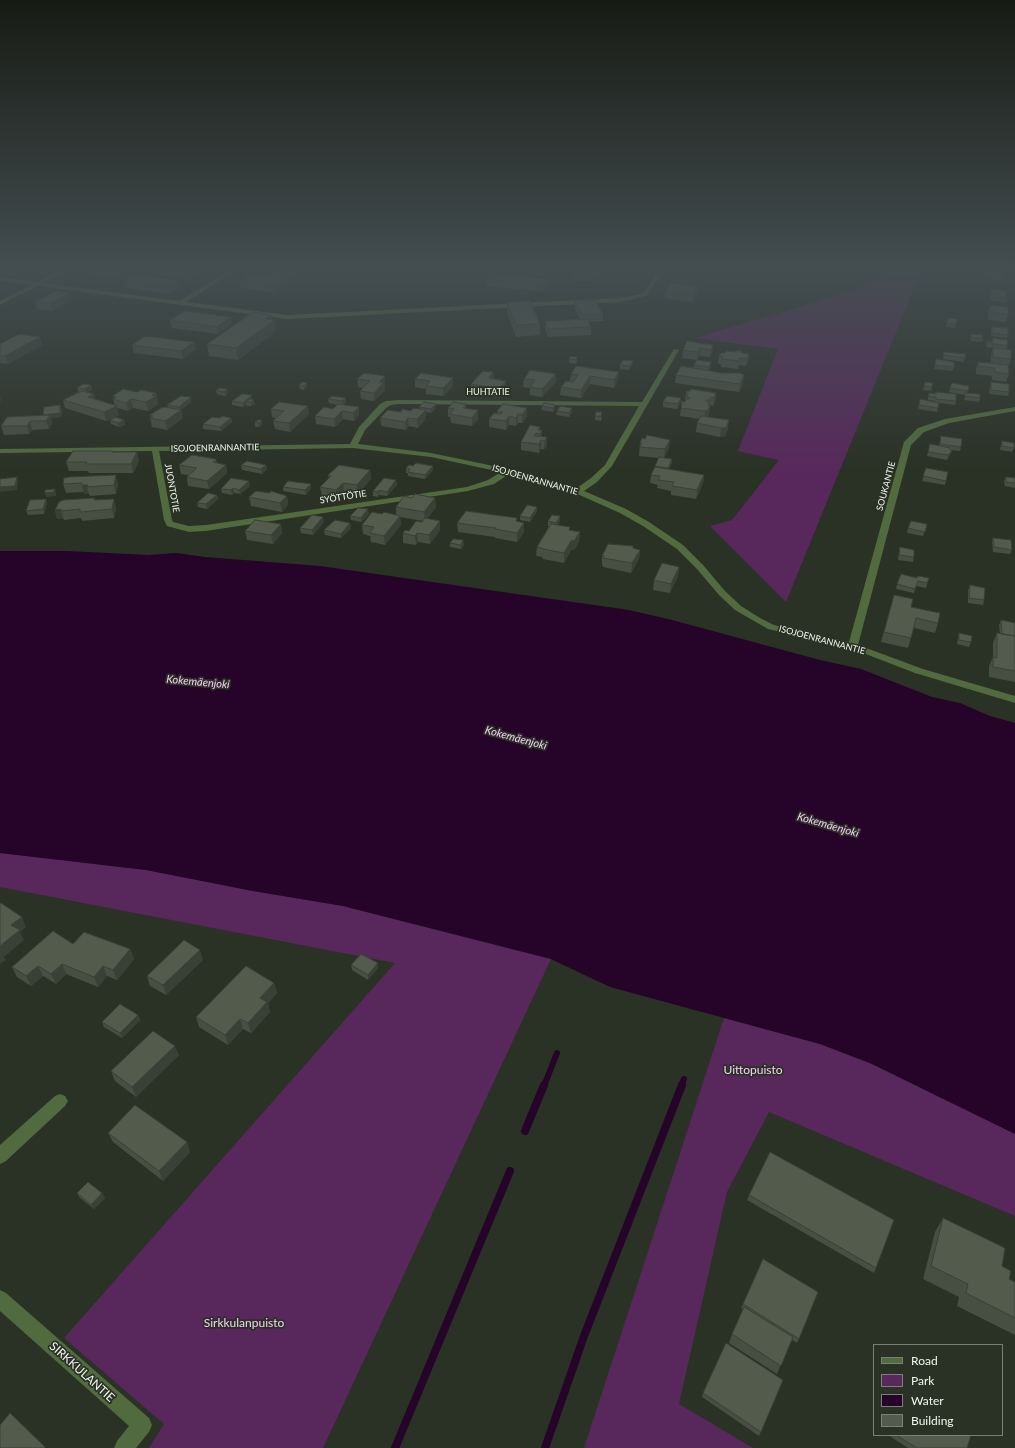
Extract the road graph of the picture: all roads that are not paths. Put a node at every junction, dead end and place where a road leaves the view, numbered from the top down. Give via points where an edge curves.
1 (676, 350) dead end
2 (644, 404) junction
3 (1015, 409) edge
4 (353, 446) junction
5 (155, 448) junction
6 (0, 451) edge
7 (508, 471) junction
8 (578, 492) junction
9 (176, 526) joint
10 (853, 646) junction
11 (1015, 700) edge
12 (60, 1101) dead end
13 (0, 1156) edge
14 (0, 1299) edge
15 (124, 1448) edge

1 - 2 street
2 - 4 street, HUHTATIE via 394,402 383,406 362,429
2 - 8 street via 608,466
3 - 10 street, SOUKANTIE via 948,421 921,430 907,444
4 - 5 street, ISOJOENRANNANTIE
4 - 7 street, ISOJOENRANNANTIE via 431,455
5 - 6 street, ISOJOENRANNANTIE
5 - 9 street, JUONTOTIE via 168,520
7 - 8 street, ISOJOENRANNANTIE
7 - 9 street, SYÖTTÖTIE via 491,482 468,489 206,528 189,529
8 - 10 street, ISOJOENRANNANTIE via 623,511 680,547 722,593 738,608 757,620 771,627
10 - 11 street, ISOJOENRANNANTIE via 919,672
12 - 13 street
14 - 15 street, SIRKKULANTIE via 142,1425

